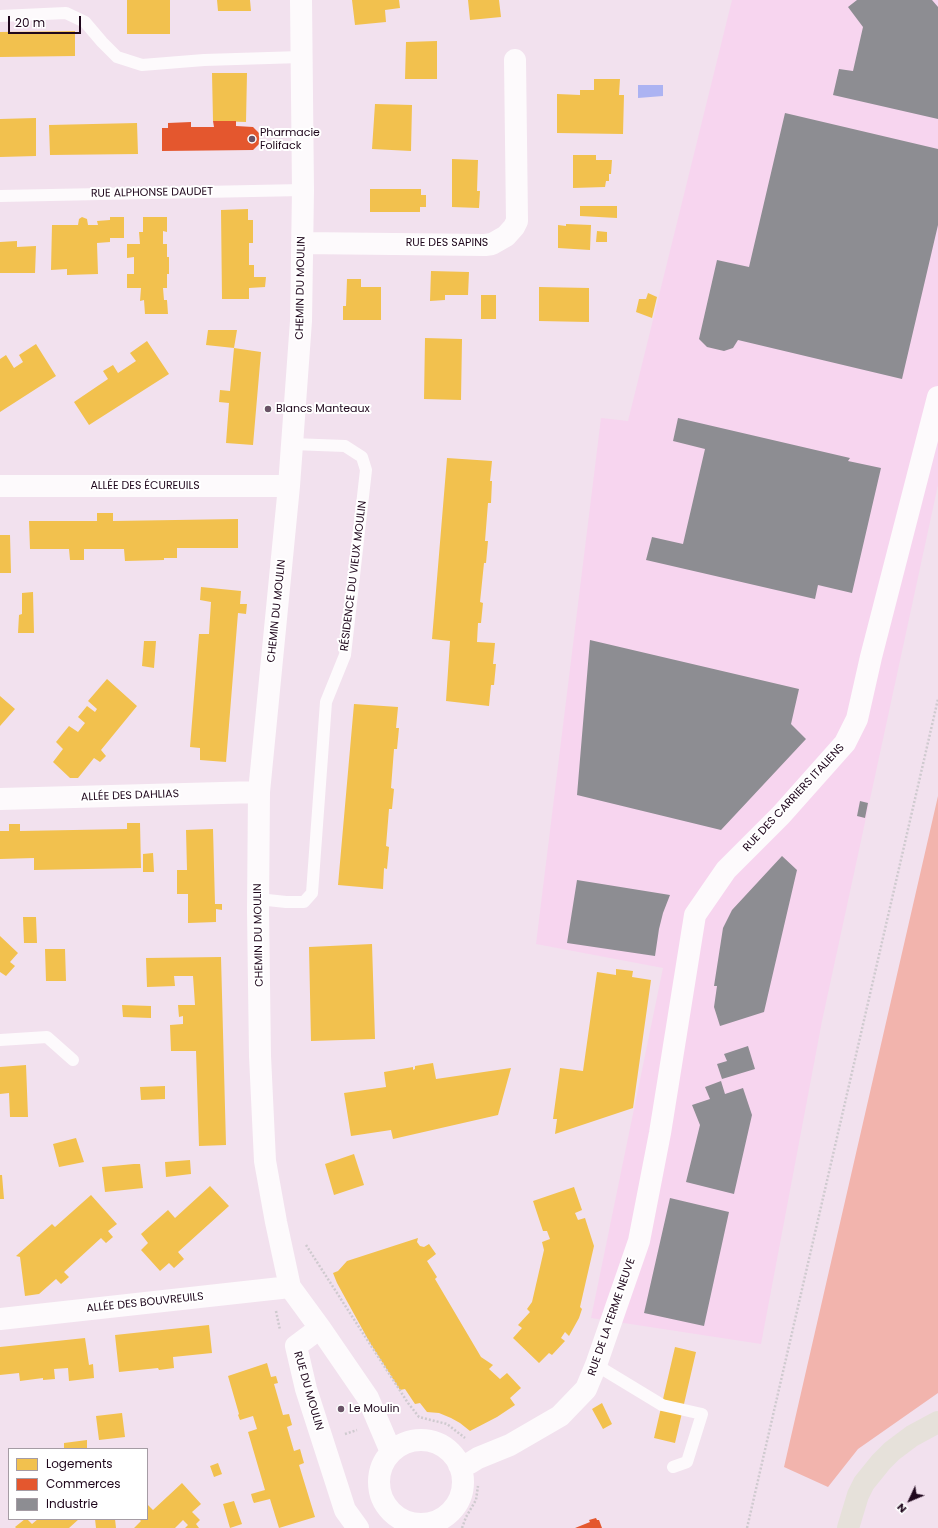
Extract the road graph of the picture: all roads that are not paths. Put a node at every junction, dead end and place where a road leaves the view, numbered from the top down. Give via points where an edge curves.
1 (301, 0) edge
2 (0, 16) edge
3 (302, 58) junction
4 (515, 60) dead end
5 (303, 190) junction
6 (0, 196) edge
7 (302, 243) junction
8 (938, 397) edge
9 (292, 444) junction
10 (0, 486) edge
11 (289, 486) junction
12 (259, 792) junction
13 (0, 799) edge
14 (258, 899) junction
15 (0, 1040) edge
16 (73, 1060) dead end
17 (666, 1097) joint
18 (290, 1287) junction
19 (0, 1319) edge
20 (320, 1328) junction
21 (596, 1366) junction
22 (938, 1422) edge
23 (391, 1452) junction
24 (469, 1462) junction
25 (673, 1467) dead end
26 (435, 1525) edge
27 (358, 1528) edge
28 (848, 1528) edge

1 - 3 street, CHEMIN DU MOULIN
2 - 3 lane via 66,13 85,22 117,56 142,65 204,60
3 - 5 street, CHEMIN DU MOULIN
4 - 7 street, RUE DES SAPINS via 517,221 511,232 496,242 485,244
5 - 6 lane, RUE ALPHONSE DAUDET
5 - 7 street, CHEMIN DU MOULIN
7 - 9 street, CHEMIN DU MOULIN via 301,321
8 - 17 street, RUE DES CARRIERS ITALIENS via 857,719 845,744 781,815 726,870 695,915
9 - 11 street, CHEMIN DU MOULIN
9 - 14 lane, RÉSIDENCE DU VIEUX MOULIN via 345,446 362,457 366,470 345,655 326,702 312,893 304,902
10 - 11 street, ALLÉE DES ÉCUREUILS
11 - 12 street, CHEMIN DU MOULIN
12 - 13 street, ALLÉE DES DAHLIAS
12 - 14 street, CHEMIN DU MOULIN
14 - 18 street, CHEMIN DU MOULIN via 260,1056 265,1161
15 - 16 lane via 47,1037
17 - 21 street, RUE DE LA FERME NEUVE via 639,1241
18 - 19 street, ALLÉE DES BOUVREUILS
18 - 20 street
20 - 23 street via 368,1398
20 - 27 street, RUE DU MOULIN via 296,1346 306,1389 345,1510
21 - 24 street, RUE DE LA FERME NEUVE via 586,1389 560,1416 510,1445
21 - 25 lane via 662,1405 702,1414 687,1462
22 - 28 highway via 912,1436 881,1462 858,1495
23 - 24 street via 402,1444 415,1440 428,1441
23 - 26 street via 383,1464 379,1477 379,1491 385,1504 394,1515 406,1522
24 - 26 street via 463,1479 462,1493 456,1506

